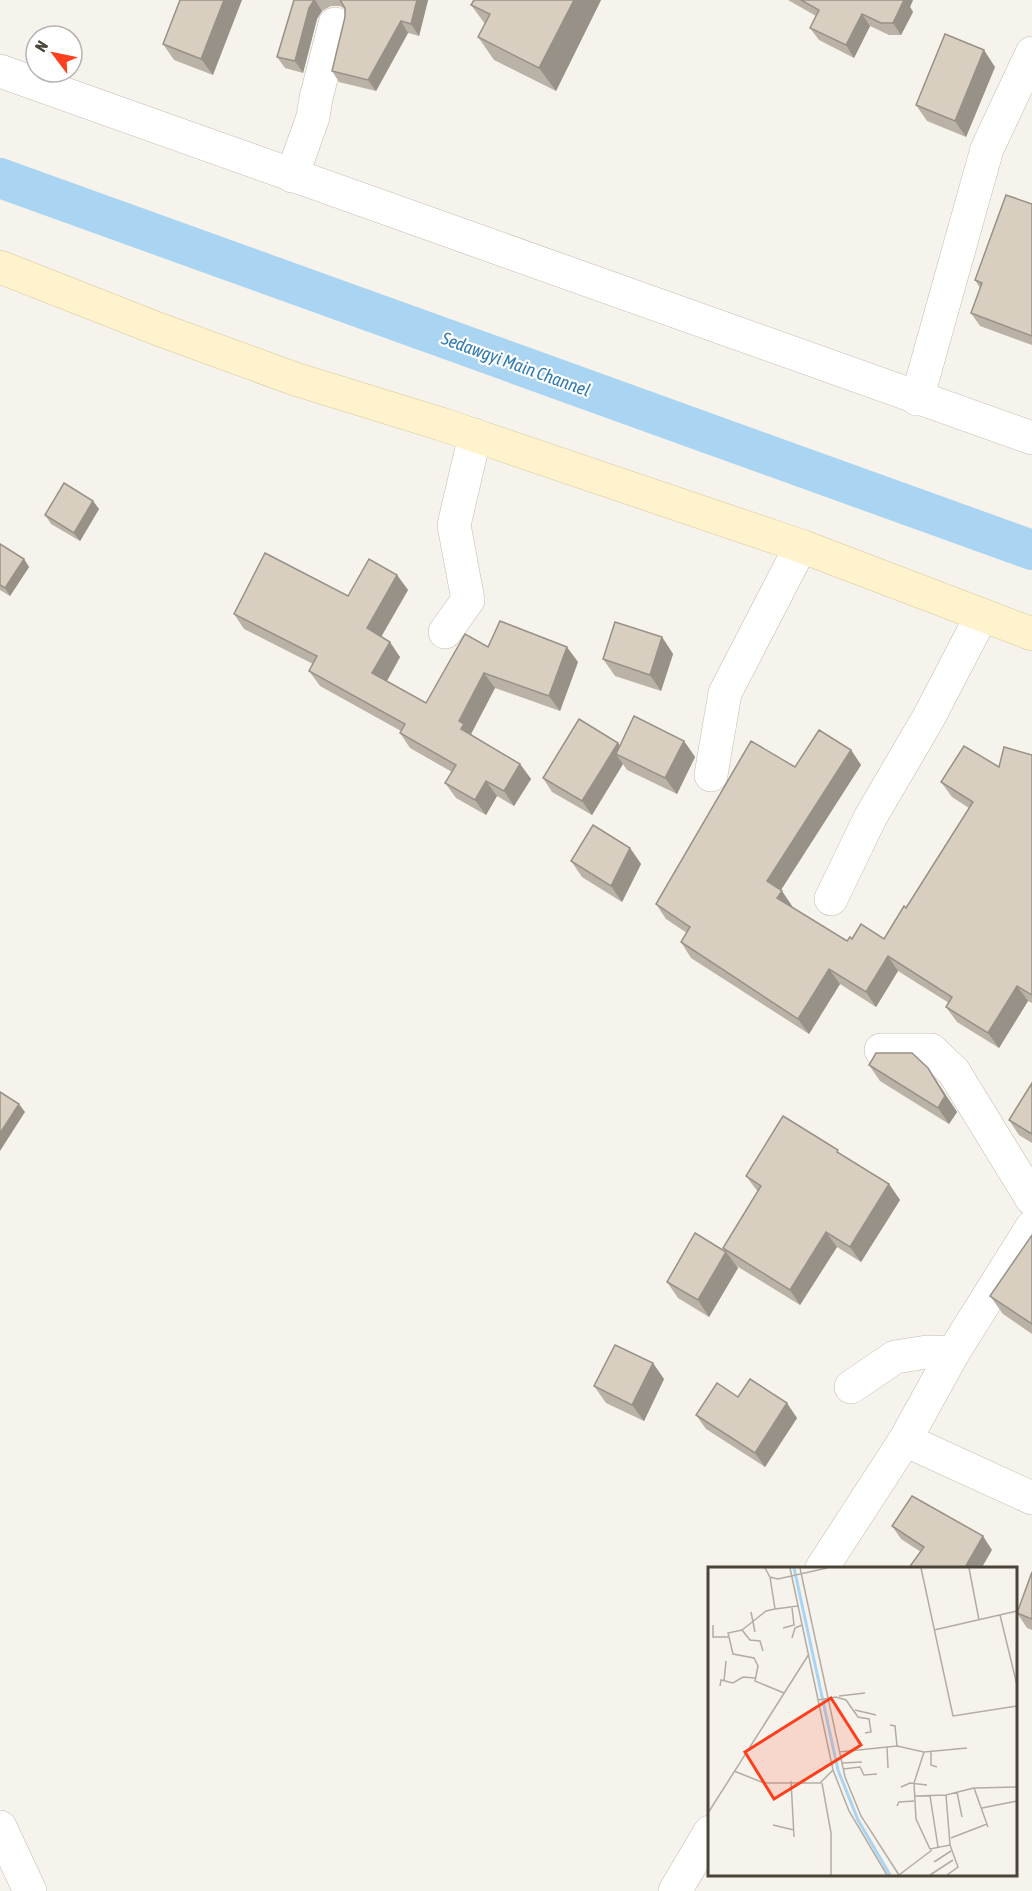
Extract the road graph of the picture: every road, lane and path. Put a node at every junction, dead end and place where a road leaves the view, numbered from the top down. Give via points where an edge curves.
1 (335, 24) dead end
2 (1032, 53) edge
3 (0, 71) edge
4 (292, 176) junction
5 (0, 267) edge
6 (917, 399) junction
7 (475, 435) junction
8 (1032, 438) edge
9 (801, 546) junction
10 (982, 615) junction
11 (446, 632) dead end
12 (1032, 634) edge
13 (711, 775) dead end
14 (831, 899) dead end
15 (881, 1050) edge
16 (1032, 1199) edge
17 (1032, 1227) edge
18 (953, 1353) junction
19 (851, 1387) dead end
20 (905, 1440) junction
21 (1032, 1498) edge
22 (823, 1567) edge
23 (0, 1827) edge
24 (708, 1835) edge
25 (30, 1891) edge
26 (675, 1891) edge

1 - 4 street via 313,117
2 - 6 street via 987,149
3 - 4 street
4 - 6 street
5 - 7 street via 285,375
6 - 8 street
7 - 9 street
7 - 11 street via 454,525 468,600
9 - 10 street
9 - 13 street via 725,693
10 - 12 street
10 - 14 street via 870,818
15 - 16 street via 931,1050 954,1072
17 - 18 street
18 - 19 street via 895,1357
18 - 20 street
20 - 21 street
20 - 22 street
23 - 25 street
24 - 26 street

